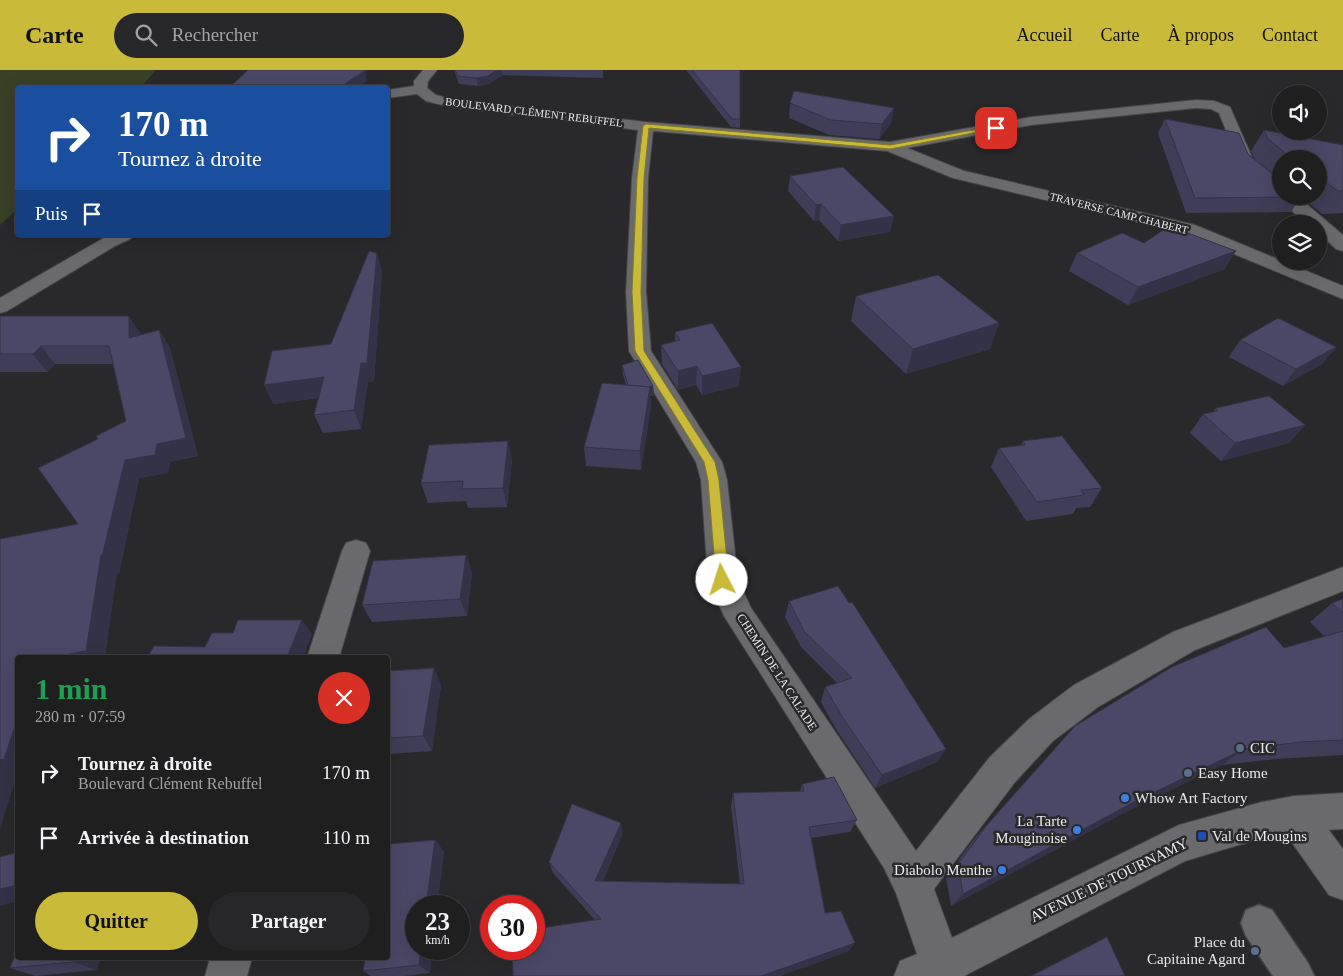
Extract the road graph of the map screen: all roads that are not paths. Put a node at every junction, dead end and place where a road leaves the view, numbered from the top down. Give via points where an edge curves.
1 (430, 70) edge
2 (420, 89) junction
3 (390, 94) edge
4 (646, 126) junction
5 (890, 147) junction
6 (1272, 185) edge
7 (1296, 205) edge
8 (1308, 215) edge
9 (1327, 232) edge
10 (119, 237) edge
11 (1343, 245) edge
12 (1343, 293) edge
13 (0, 307) edge
14 (356, 551) dead end
15 (1343, 578) edge
16 (324, 655) edge
17 (1343, 811) edge
18 (1294, 814) junction
19 (1343, 882) edge
20 (913, 885) junction
21 (1260, 923) dead end
22 (231, 960) edge
23 (929, 970) edge
24 (226, 976) edge
25 (1295, 976) edge

1 - 2 street via 421,81
2 - 3 street
2 - 4 street, BOULEVARD CLÉMENT REBUFFEL via 431,98 450,102
4 - 5 street, BOULEVARD CLÉMENT REBUFFEL
4 - 20 street, CHEMIN DE LA CALADE via 640,178 637,282 640,351 709,462 714,480 722,580 739,616 897,855
5 - 6 street, BOULEVARD CLÉMENT REBUFFEL via 1031,121 1196,104 1214,105 1226,110 1247,164
5 - 12 street, TRAVERSE CAMP CHABERT via 959,175 1189,229
7 - 8 street
9 - 11 street
10 - 13 street
14 - 16 street
15 - 20 street via 1184,641 1086,696 1041,730 1002,770
17 - 18 street, AVENUE DE TOURNAMY
18 - 19 street
18 - 23 street, AVENUE DE TOURNAMY via 1179,844
20 - 23 street
21 - 25 lane
22 - 24 street

